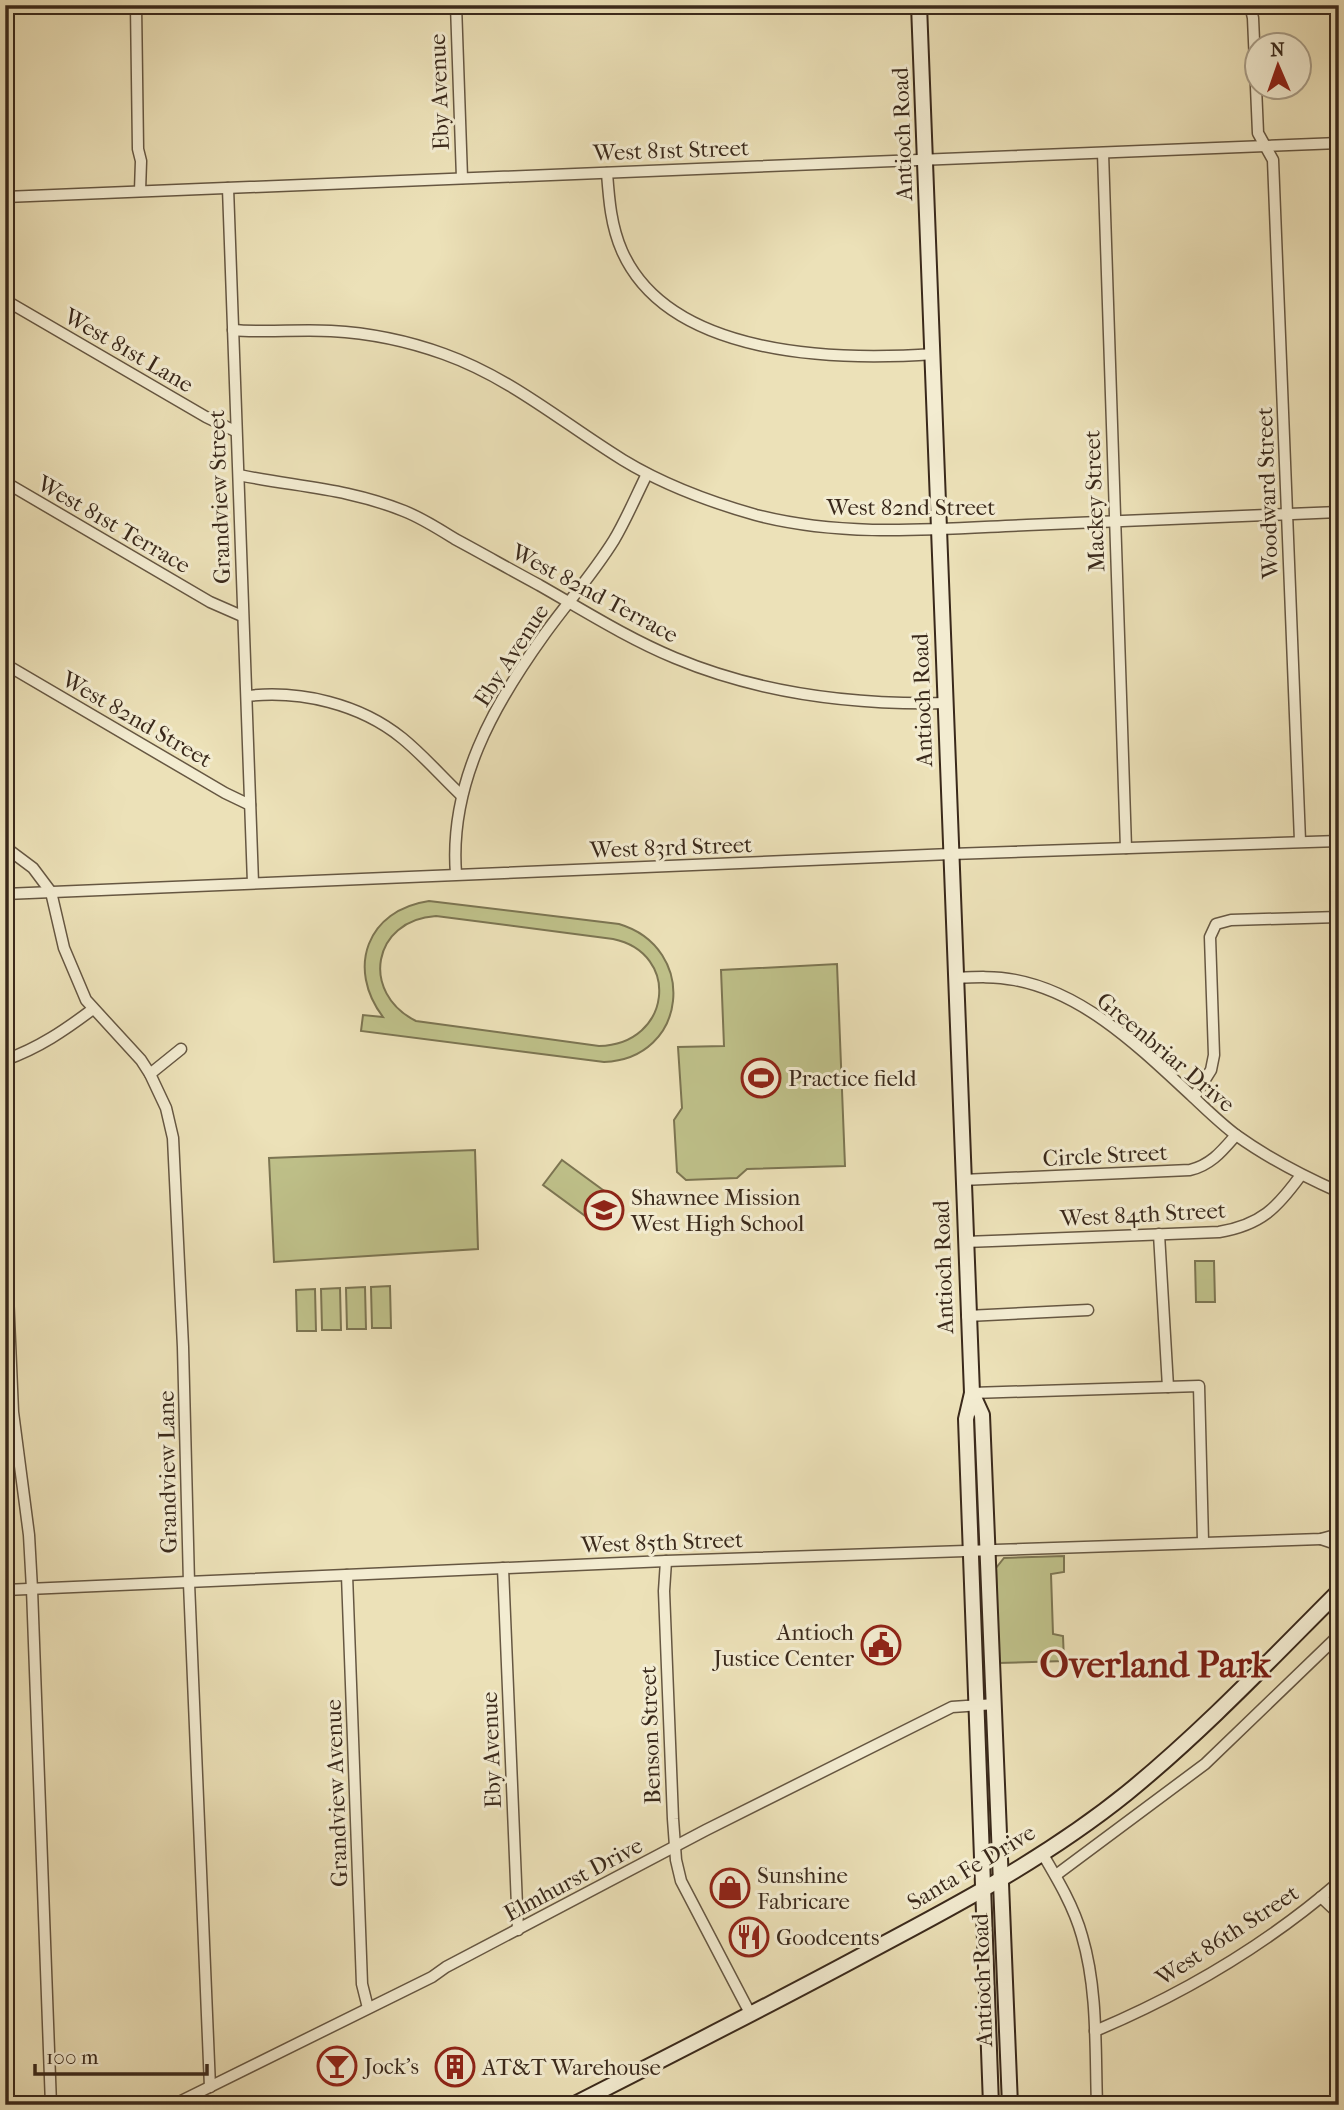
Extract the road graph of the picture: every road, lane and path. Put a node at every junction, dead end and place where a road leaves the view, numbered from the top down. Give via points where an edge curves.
1 (136, 5) edge
2 (456, 5) edge
3 (919, 5) edge
4 (1250, 5) edge
5 (1339, 143) edge
6 (1266, 146) junction
7 (1103, 153) junction
8 (925, 159) junction
9 (607, 173) junction
10 (462, 178) junction
11 (228, 188) junction
12 (139, 191) junction
13 (5, 197) edge
14 (5, 300) edge
15 (233, 330) junction
16 (934, 355) junction
17 (235, 430) junction
18 (647, 474) junction
19 (239, 475) junction
20 (5, 482) edge
21 (1339, 512) edge
22 (1287, 514) junction
23 (1114, 522) junction
24 (940, 529) junction
25 (569, 602) junction
26 (242, 616) junction
27 (5, 664) edge
28 (247, 696) junction
29 (945, 703) junction
30 (461, 796) junction
31 (250, 804) junction
32 (1300, 841) junction
33 (1339, 841) edge
34 (5, 847) edge
35 (1126, 848) junction
36 (951, 854) junction
37 (456, 874) junction
38 (253, 883) junction
39 (51, 892) junction
40 (5, 894) edge
41 (1339, 917) edge
42 (956, 978) junction
43 (93, 1009) junction
44 (181, 1049) dead end
45 (5, 1060) edge
46 (150, 1074) junction
47 (1194, 1097) junction
48 (1236, 1135) junction
49 (1301, 1175) junction
50 (962, 1180) junction
51 (1339, 1192) edge
52 (5, 1224) edge
53 (1159, 1234) junction
54 (965, 1242) junction
55 (1088, 1310) dead end
56 (967, 1316) junction
57 (1168, 1387) junction
58 (971, 1393) junction
59 (1339, 1534) edge
60 (1321, 1539) junction
61 (1203, 1541) junction
62 (1339, 1545) edge
63 (971, 1550) junction
64 (989, 1550) junction
65 (666, 1561) junction
66 (503, 1568) junction
67 (347, 1575) junction
68 (189, 1583) junction
69 (32, 1589) junction
70 (5, 1590) edge
71 (1339, 1591) edge
72 (1339, 1635) edge
73 (995, 1704) junction
74 (976, 1705) junction
75 (676, 1846) junction
76 (1042, 1853) junction
77 (1056, 1875) junction
78 (1001, 1880) junction
79 (1339, 1882) edge
80 (984, 1891) junction
81 (1321, 1897) junction
82 (1339, 1914) edge
83 (517, 1930) junction
84 (368, 2008) junction
85 (751, 2015) junction
86 (1095, 2031) junction
87 (210, 2087) junction
88 (51, 2105) edge
89 (173, 2105) edge
90 (573, 2105) edge
91 (991, 2105) edge
92 (1010, 2105) edge
93 (1097, 2105) edge

1 - 12 street
2 - 10 street, Eby Avenue
3 - 8 main road, Antioch Road
4 - 6 street, Woodward Street via 1258,133
5 - 6 street, West 81st Street
6 - 7 street, West 81st Street
6 - 22 street, Woodward Street via 1273,160
7 - 8 street, West 81st Street
7 - 23 street, Mackey Street
8 - 9 street, West 81st Street
8 - 16 main road, Antioch Road
9 - 10 street, West 81st Street
9 - 16 street via 614,230 623,253 649,290 683,317 782,349 856,357
10 - 11 street, West 81st Street
11 - 12 street, West 81st Street
11 - 15 street, Grandview Street
12 - 13 street, West 81st Street
14 - 17 street, West 81st Lane
15 - 17 street, Grandview Street
15 - 18 street, West 82nd Street via 368,334 445,354 522,392
16 - 24 main road, Antioch Road
17 - 19 street, Grandview Street
18 - 24 street, West 82nd Street via 727,506 808,525
18 - 25 street, Eby Avenue via 614,540
19 - 25 street, West 82nd Terrace via 373,499
19 - 26 street, Grandview Street
20 - 26 street, West 81st Terrace via 210,602
21 - 22 street, West 82nd Street
22 - 23 street, West 82nd Street
22 - 32 street, Woodward Street
23 - 24 street, West 82nd Street
23 - 35 street, Mackey Street
24 - 29 main road, Antioch Road
25 - 29 street, West 82nd Terrace via 674,658 780,691 862,702
25 - 30 street, Eby Avenue via 495,713
26 - 28 street, Grandview Street
27 - 31 street, West 82nd Street
28 - 30 street via 306,697 358,711 400,736
28 - 31 street, Grandview Street
29 - 36 main road, Antioch Road
30 - 37 street, Eby Avenue
31 - 38 street
32 - 33 street, West 83rd Street
32 - 35 street, West 83rd Street
34 - 39 street via 33,868
35 - 36 street, West 83rd Street
36 - 37 street, West 83rd Street
36 - 42 main road, Antioch Road
37 - 38 street, West 83rd Street
38 - 39 street, West 83rd Street
39 - 40 street, West 83rd Street
39 - 43 street, Grandview Lane via 64,948
41 - 47 street via 1216,924 1210,937 1214,1055 1211,1070
42 - 47 street, Greenbriar Drive via 1014,979 1081,1005
42 - 50 main road, Antioch Road
43 - 45 street via 59,1035
43 - 46 street, Grandview Lane
44 - 46 street
46 - 68 street, Grandview Lane via 166,1108 176,1158
47 - 48 street, Greenbriar Drive
48 - 49 street, Greenbriar Drive
48 - 50 street, Circle Street via 1219,1156 1190,1170
49 - 51 street, Greenbriar Drive
49 - 53 street, West 84th Street via 1273,1210 1238,1229
50 - 54 main road, Antioch Road
52 - 69 street via 13,1412
53 - 54 street, West 84th Street
53 - 57 street
54 - 56 main road, Antioch Road
55 - 56 street
56 - 58 main road, Antioch Road
57 - 58 street
57 - 61 street via 1199,1386
58 - 63 main road, Antioch Road via 966,1419
58 - 64 main road, Antioch Road via 982,1415
59 - 60 street, West 85th Street
60 - 61 street, West 85th Street
60 - 62 street, West 85th Street
61 - 64 street, West 85th Street
63 - 64 street, West 85th Street
63 - 65 street, West 85th Street
63 - 74 main road, Antioch Road
64 - 73 main road, Antioch Road
65 - 66 street, West 85th Street
65 - 75 street, Benson Street
66 - 67 street, West 85th Street
66 - 83 street, Eby Avenue
67 - 68 street, West 85th Street
67 - 84 street, Grandview Avenue via 362,1984
68 - 69 street, West 85th Street
68 - 87 street, Grandview Lane
69 - 70 street, West 85th Street
69 - 88 street
71 - 76 main road, Santa Fe Drive via 1200,1729 1126,1793
72 - 77 street via 1205,1764
73 - 74 street, Elmhurst Drive
73 - 78 main road, Antioch Road
74 - 75 street, Elmhurst Drive via 952,1707
74 - 80 main road, Antioch Road
75 - 83 street, Elmhurst Drive
75 - 85 street, Benson Street via 681,1881
76 - 77 street
76 - 78 main road, Santa Fe Drive
77 - 86 street via 1083,1938
78 - 80 main road, Santa Fe Drive
78 - 92 main road, Antioch Road
79 - 81 street, West 86th Street
80 - 85 main road, Santa Fe Drive
80 - 91 main road, Antioch Road
81 - 82 street
81 - 86 street, West 86th Street via 1216,1971
83 - 84 street, Elmhurst Drive
84 - 87 street, Elmhurst Drive
85 - 90 main road, Santa Fe Drive
86 - 93 street
87 - 89 street, Elmhurst Drive

